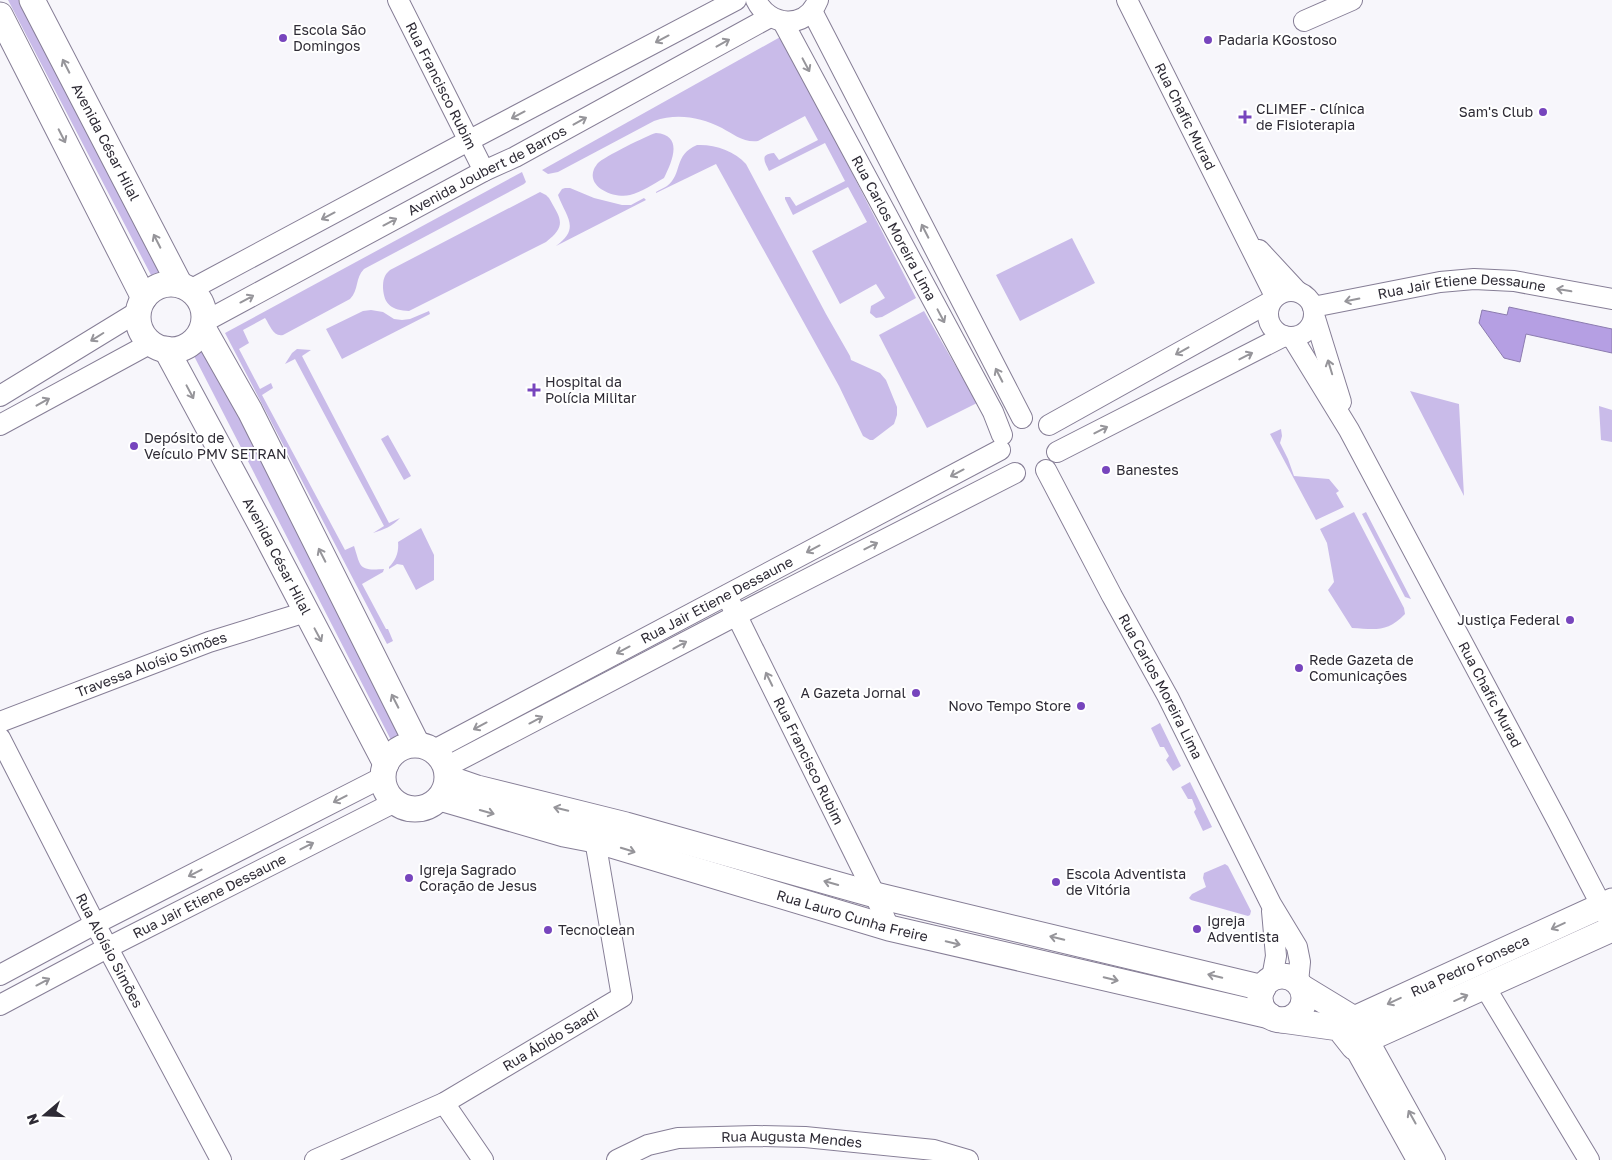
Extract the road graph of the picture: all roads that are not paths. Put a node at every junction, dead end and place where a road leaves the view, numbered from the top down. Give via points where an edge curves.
1 (32, 0) edge
2 (398, 0) edge
3 (736, 0) edge
4 (756, 0) edge
5 (1127, 0) edge
6 (1352, 0) edge
7 (815, 5) edge
8 (0, 15) edge
9 (777, 20) junction
10 (1304, 21) dead end
11 (470, 140) junction
12 (484, 171) junction
13 (1244, 234) junction
14 (185, 287) junction
15 (1297, 291) junction
16 (1272, 299) junction
17 (1612, 299) edge
18 (142, 304) junction
19 (1314, 311) junction
20 (203, 325) junction
21 (1288, 337) junction
22 (159, 346) junction
23 (0, 396) edge
24 (1022, 418) junction
25 (0, 425) edge
26 (1049, 425) junction
27 (1349, 430) junction
28 (1001, 443) junction
29 (1057, 452) junction
30 (1046, 470) junction
31 (1015, 473) junction
32 (726, 595) junction
33 (306, 612) junction
34 (737, 615) junction
35 (0, 722) edge
36 (0, 738) edge
37 (437, 768) junction
38 (384, 770) junction
39 (395, 802) junction
40 (595, 829) junction
41 (875, 895) junction
42 (1271, 904) junction
43 (1610, 915) edge
44 (95, 924) junction
45 (889, 928) junction
46 (107, 948) junction
47 (0, 975) edge
48 (1267, 983) junction
49 (1300, 985) junction
50 (1485, 987) junction
51 (0, 1005) edge
52 (1276, 1018) junction
53 (1354, 1033) junction
54 (444, 1103) junction
55 (221, 1160) edge
56 (315, 1160) edge
57 (483, 1160) edge
58 (617, 1160) edge
59 (968, 1160) edge
60 (1417, 1160) edge
61 (1435, 1160) edge
62 (1589, 1160) edge

14 -> 1 street, Avenida César Hilal
2 - 11 street, Rua Francisco Rubim
3 -> 11 street
4 - 9 street, Rua Carlos Moreira Lima via 762,10
5 - 13 street, Rua Chafic Murad
6 - 10 street
7 - 9 street, Avenida Joubert de Barros via 799,20
24 -> 7 street, Rua Carlos Moreira Lima
8 -> 18 street
12 -> 9 street, Avenida Joubert de Barros
9 -> 28 street, Rua Carlos Moreira Lima via 993,412
11 - 12 street, Rua Francisco Rubim
11 -> 14 street
20 -> 12 street, Avenida Joubert de Barros
13 - 15 street, Rua Chafic Murad
13 - 16 street, Rua Chafic Murad
14 - 18 street via 160,286
14 - 20 street via 202,304
15 - 16 street via 1281,292
15 - 19 street via 1310,300
16 - 21 street via 1268,309 1269,323
16 -> 26 street
17 -> 19 street, Rua Jair Etiene Dessaune via 1514,281 1474,279 1440,282
18 - 22 street via 140,326 144,335
18 -> 23 street
19 - 21 street via 1312,324 1307,330 1301,335
27 -> 19 street, Rua Chafic Murad
20 - 22 street via 197,338 188,345 178,349
37 -> 20 street
21 - 27 street, Rua Chafic Murad
29 -> 21 street
25 -> 22 street
22 -> 33 street, Avenida César Hilal via 261,525
24 - 26 street via 1039,419
24 - 28 street via 1012,422
26 - 29 street via 1057,440
27 - 43 street, Rua Chafic Murad
28 - 31 street via 1003,461
28 -> 32 street, Rua Jair Etiene Dessaune
29 - 30 street via 1054,462
30 - 31 street via 1028,476
30 - 42 street, Rua Carlos Moreira Lima via 1168,697
34 -> 31 street, Rua Jair Etiene Dessaune
32 - 34 street, Rua Francisco Rubim
32 -> 37 street, Rua Jair Etiene Dessaune
33 - 35 street, Travessa Aloísio Simões via 209,642
33 -> 38 street, Avenida César Hilal
37 -> 34 street, Rua Jair Etiene Dessaune
41 -> 34 street, Rua Francisco Rubim
36 - 44 street, Rua Aloísio Simões
37 - 38 street via 408,745 396,750
37 - 39 street via 429,807 407,808
37 - 40 street, Rua Lauro Cunha Freire via 564,834
38 - 39 street via 386,790
38 -> 44 street, Rua Jair Etiene Dessaune
46 -> 39 street, Rua Jair Etiene Dessaune
41 -> 40 street, Rua Lauro Cunha Freire
40 -> 45 street, Rua Lauro Cunha Freire
40 - 54 street, Rua Ábido Saadi via 622,997
41 - 45 street, Rua Francisco Rubim
48 -> 41 street, Rua Lauro Cunha Freire
42 - 48 street, Rua Carlos Moreira Lima via 1276,948 1275,964
42 - 49 street, Rua Carlos Moreira Lima via 1297,947
43 - 50 street, Rua Pedro Fonseca
43 -> 53 street, Rua Pedro Fonseca
44 - 46 street, Rua Aloísio Simões
44 - 47 street, Rua Jair Etiene Dessaune
45 -> 52 street, Rua Lauro Cunha Freire
51 -> 46 street, Rua Jair Etiene Dessaune
46 - 55 street, Rua Aloísio Simões
48 - 49 street via 1280,976 1288,976
48 - 52 street via 1260,1001 1263,1009
49 - 52 street via 1305,998 1302,1009 1290,1019
49 - 53 street
53 -> 50 street, Rua Pedro Fonseca
50 - 62 street
52 - 53 street
53 - 60 street
61 -> 53 street
54 - 56 street, Rua Ábido Saadi
54 - 57 street
58 - 59 street, Rua Augusta Mendes via 648,1145 678,1138 756,1136 805,1137 926,1149

